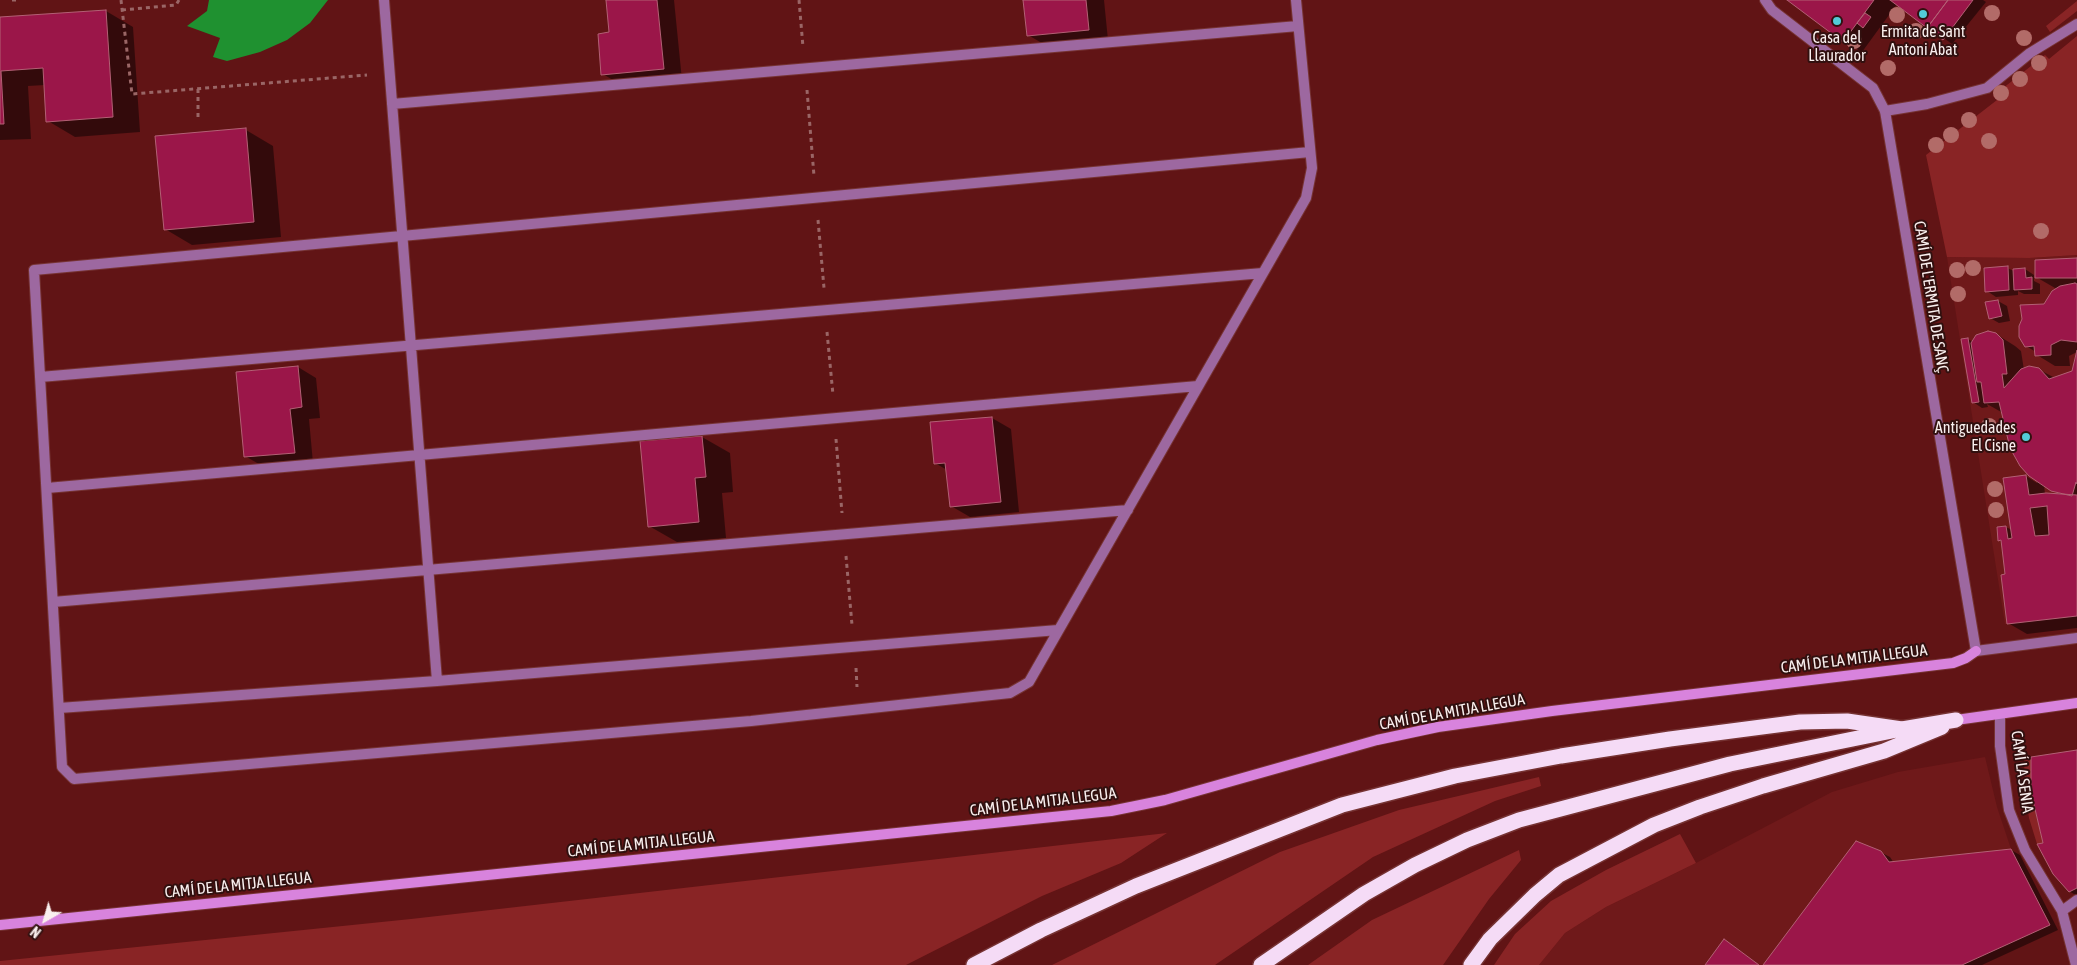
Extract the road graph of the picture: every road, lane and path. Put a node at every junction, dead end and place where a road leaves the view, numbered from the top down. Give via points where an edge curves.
1 (12, 0) edge
2 (19, 0) edge
3 (121, 0) edge
4 (179, 0) edge
5 (384, 0) edge
6 (799, 0) edge
7 (1296, 0) edge
8 (1765, 0) edge
9 (122, 10) junction
10 (2077, 24) edge
11 (1298, 26) junction
12 (805, 68) junction
13 (390, 73) junction
14 (198, 89) junction
15 (392, 104) junction
16 (1885, 111) junction
17 (198, 118) dead end
18 (1310, 152) junction
19 (816, 197) junction
20 (402, 236) junction
21 (1263, 273) junction
22 (825, 310) junction
23 (411, 346) junction
24 (40, 377) junction
25 (1198, 386) junction
26 (835, 418) junction
27 (419, 455) junction
28 (47, 488) junction
29 (1128, 510) junction
30 (844, 534) junction
31 (428, 570) junction
32 (53, 602) junction
33 (1058, 630) junction
34 (2077, 638) edge
35 (854, 647) junction
36 (1976, 651) junction
37 (437, 681) junction
38 (2077, 703) edge
39 (59, 708) junction
40 (859, 709) junction
41 (2000, 714) junction
42 (1956, 720) junction
43 (1902, 729) junction
44 (2077, 900) edge
45 (2062, 911) junction
46 (0, 925) edge
47 (974, 965) edge
48 (1261, 965) edge
49 (1472, 965) edge
50 (2076, 965) edge

1 - 2 path
3 - 9 path
4 - 9 path via 176,5
5 - 13 street
6 - 12 path
7 - 11 street
8 - 16 street, CAMÍ DE L'ERMITA DE SANÇ via 1772,10 1873,88
9 - 14 path via 132,94
10 - 16 street via 2030,53 1987,88
11 - 12 street
11 - 18 street
12 - 15 street
12 - 19 path
13 - 14 path
13 - 15 street
14 - 17 path
15 - 20 street
16 - 36 street, CAMÍ DE L'ERMITA DE SANÇ
18 - 19 street
18 - 21 street via 1312,168 1306,198
19 - 20 street
19 - 22 path
20 - 23 street
20 - 24 street via 34,270
21 - 22 street
21 - 25 street
22 - 23 street
22 - 26 path
23 - 24 street
23 - 27 street
24 - 28 street
25 - 26 street
25 - 29 street
26 - 27 street
26 - 30 path
27 - 28 street
27 - 31 street
28 - 32 street
29 - 30 street
29 - 33 street
30 - 31 street
30 - 35 path
31 - 32 street
31 - 37 street
32 - 39 street
33 - 35 street
33 - 40 street via 1029,682 1010,693
34 - 36 street, CAMÍ DE LA MITJA LLEGUA
35 - 37 street
35 - 40 path
36 - 46 street, CAMÍ DE LA MITJA LLEGUA via 1953,662 1438,727 1377,740 1164,800 1111,811
37 - 39 street
38 - 41 street
39 - 40 street via 62,767 74,779
41 - 42 street
41 - 45 street, CAMÍ LA SENIA via 2000,746 2009,810 2025,850
42 - 43 highway
42 - 49 highway via 1884,751 1763,786 1646,829 1559,875 1490,938
43 - 47 highway via 1847,721 1800,722 1570,755 1436,781 1342,805 1136,886
43 - 48 highway via 1730,764 1519,820 1467,840 1364,894
44 - 45 street
45 - 50 street, CAMÍ LA SENIA

